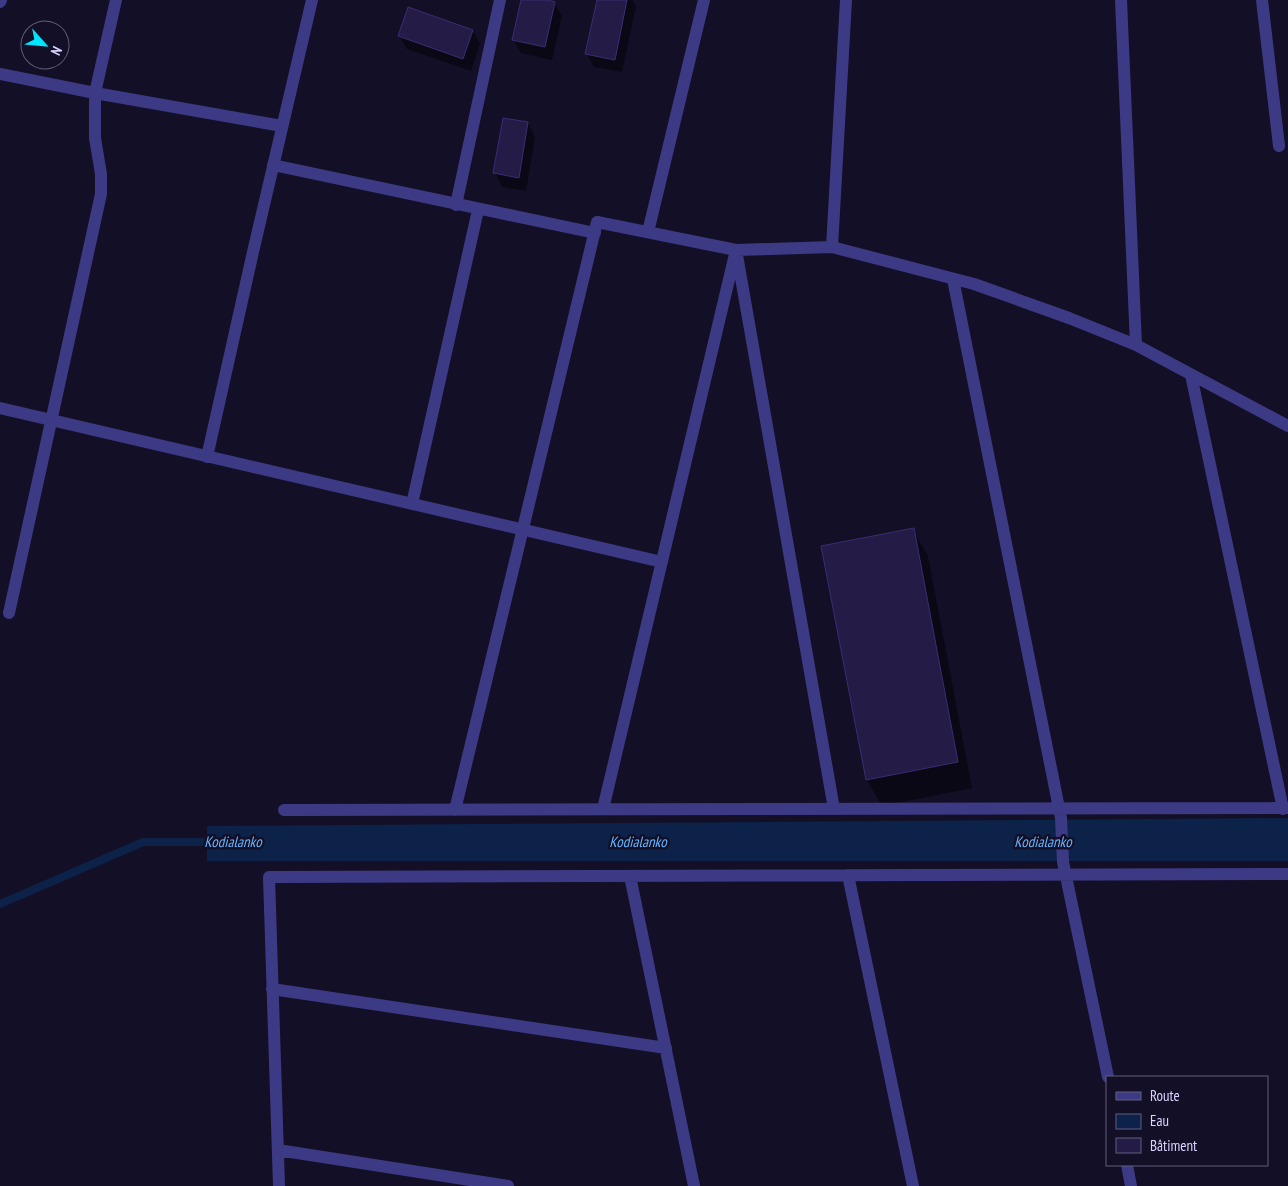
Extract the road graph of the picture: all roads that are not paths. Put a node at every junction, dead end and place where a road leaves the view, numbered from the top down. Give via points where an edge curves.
1 (116, 0) edge
2 (312, 0) edge
3 (500, 0) edge
4 (704, 0) edge
5 (846, 0) edge
6 (1121, 0) edge
7 (1262, 0) edge
8 (0, 74) edge
9 (94, 93) junction
10 (282, 126) junction
11 (1279, 146) dead end
12 (273, 165) junction
13 (456, 205) junction
14 (478, 210) junction
15 (648, 232) junction
16 (595, 233) junction
17 (832, 247) junction
18 (736, 250) junction
19 (953, 279) junction
20 (1136, 345) junction
21 (1191, 375) junction
22 (0, 408) edge
23 (51, 420) junction
24 (1288, 426) edge
25 (207, 456) junction
26 (412, 504) junction
27 (523, 530) junction
28 (662, 562) junction
29 (9, 613) dead end
30 (1286, 808) edge
31 (603, 809) junction
32 (834, 809) junction
33 (284, 810) dead end
34 (455, 810) junction
35 (1060, 814) junction
36 (1065, 868) junction
37 (1288, 874) edge
38 (848, 875) junction
39 (630, 876) junction
40 (272, 989) junction
41 (666, 1048) junction
42 (1108, 1076) edge
43 (278, 1150) junction
44 (1127, 1166) edge
45 (479, 1184) edge
46 (279, 1186) edge
47 (508, 1186) edge
48 (694, 1186) edge
49 (913, 1186) edge
50 (1131, 1186) edge

1 - 9 street
2 - 10 street
3 - 13 street
4 - 15 street
5 - 17 street
6 - 20 street
7 - 11 street
8 - 9 street
9 - 10 street
9 - 23 street via 101,194
10 - 12 street
12 - 13 street
12 - 25 street
13 - 14 street
14 - 16 street
14 - 26 street
15 - 16 street via 598,222
15 - 18 street
16 - 27 street
17 - 18 street
17 - 19 street
18 - 28 street
18 - 32 street
19 - 20 street via 1069,318
19 - 35 street
20 - 21 street
21 - 24 street
21 - 30 street
22 - 23 street
23 - 25 street
23 - 29 street
25 - 26 street
26 - 27 street
27 - 28 street
27 - 34 street
28 - 31 street
30 - 35 street
31 - 32 street
31 - 34 street
32 - 35 street
33 - 34 street
35 - 36 street
36 - 37 street
36 - 38 street
36 - 42 street
38 - 39 street
38 - 49 street
39 - 40 street via 269,877
39 - 41 street
40 - 41 street
40 - 43 street
41 - 48 street
43 - 45 street
43 - 46 street
44 - 50 street
45 - 47 street

